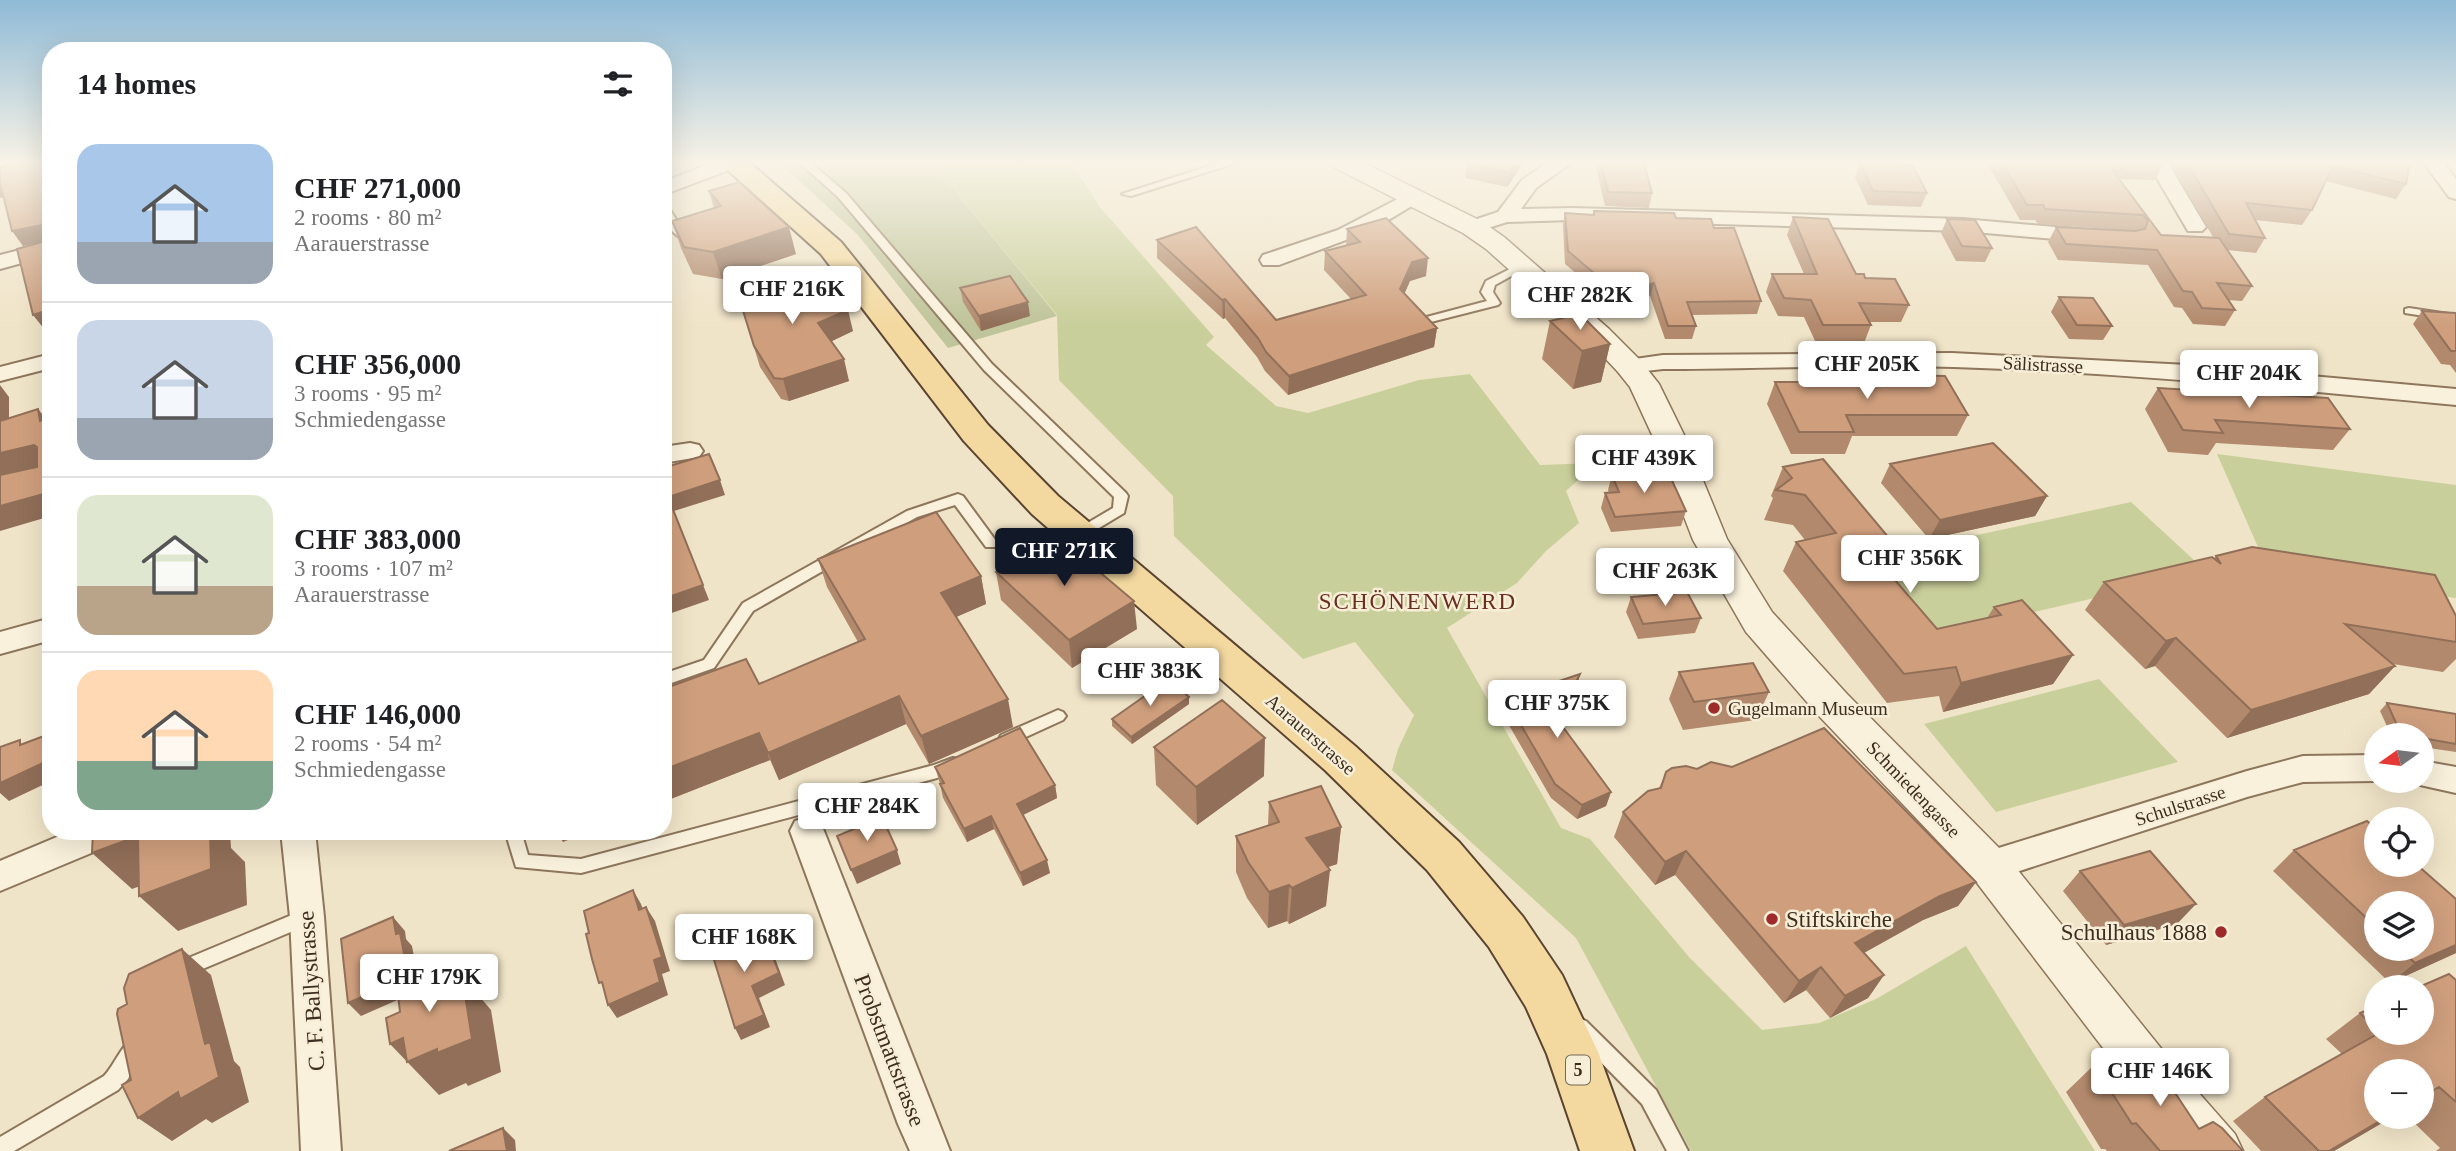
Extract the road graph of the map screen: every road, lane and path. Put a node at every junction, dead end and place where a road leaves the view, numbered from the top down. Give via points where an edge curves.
1 (797, 217) edge
2 (861, 217) edge
3 (1383, 217) edge
4 (1473, 217) edge
5 (1495, 217) edge
6 (1544, 217) edge
7 (1668, 217) edge
8 (2189, 217) edge
9 (672, 221) edge
10 (1489, 222) junction
11 (2195, 227) dead end
12 (682, 237) edge
13 (2112, 237) edge
14 (42, 250) edge
15 (1271, 260) dead end
16 (0, 262) edge
17 (1522, 266) junction
18 (2409, 311) dead end
19 (2456, 318) edge
20 (1423, 321) edge
21 (42, 363) edge
22 (1629, 366) junction
23 (0, 374) edge
24 (2456, 397) edge
25 (690, 451) dead end
26 (672, 454) edge
27 (1079, 534) junction
28 (990, 544) dead end
29 (42, 631) edge
30 (0, 643) edge
31 (672, 677) edge
32 (1058, 716) dead end
33 (998, 743) edge
34 (974, 754) edge
35 (2364, 768) edge
36 (2434, 776) edge
37 (2456, 780) edge
38 (802, 820) junction
39 (86, 840) edge
40 (299, 840) edge
41 (516, 840) edge
42 (1989, 866) junction
43 (0, 876) edge
44 (307, 917) junction
45 (167, 976) edge
46 (1544, 991) junction
47 (140, 1030) edge
48 (0, 1149) edge
49 (321, 1151) edge
50 (930, 1151) edge
51 (1607, 1151) edge
52 (1678, 1151) edge
53 (2218, 1151) edge

1 - 27 main road, Aarauerstrasse / 5 via 831,248 976,433
2 - 27 lane via 988,366 1121,496 1119,510
3 - 15 street
4 - 10 street, Schmiedengasse
5 - 10 street
6 - 10 street
7 - 13 street via 1963,225
8 - 11 street
9 - 12 lane
10 - 17 street, Schmiedengasse via 1495,243
14 - 16 street
17 - 20 lane via 1490,282 1487,292 1494,303
17 - 22 street, Schmiedengasse
18 - 19 lane
21 - 23 street
22 - 24 street, Sälistrasse via 1952,360 2188,372
22 - 42 street, Schmiedengasse via 1644,384 1670,439 1710,540 1759,621 1833,705
25 - 26 street
27 - 46 main road, Aarauerstrasse / 5 via 1340,758 1443,856 1506,932
28 - 31 lane via 958,499 912,514 748,607 709,664
29 - 30 street
32 - 33 lane
34 - 38 lane
35 - 42 street, Schulstrasse via 2303,769
36 - 37 street
38 - 41 lane via 582,866 522,862
38 - 50 street, Probstmattstrasse
39 - 43 street
40 - 44 street, C. F. Ballystrasse
42 - 53 street, Schmiedengasse
44 - 45 lane
44 - 49 street, C. F. Ballystrasse
46 - 51 main road, Aarauerstrasse / 5 via 1572,1052
46 - 52 lane via 1649,1097
47 - 48 lane via 130,1056 111,1083

